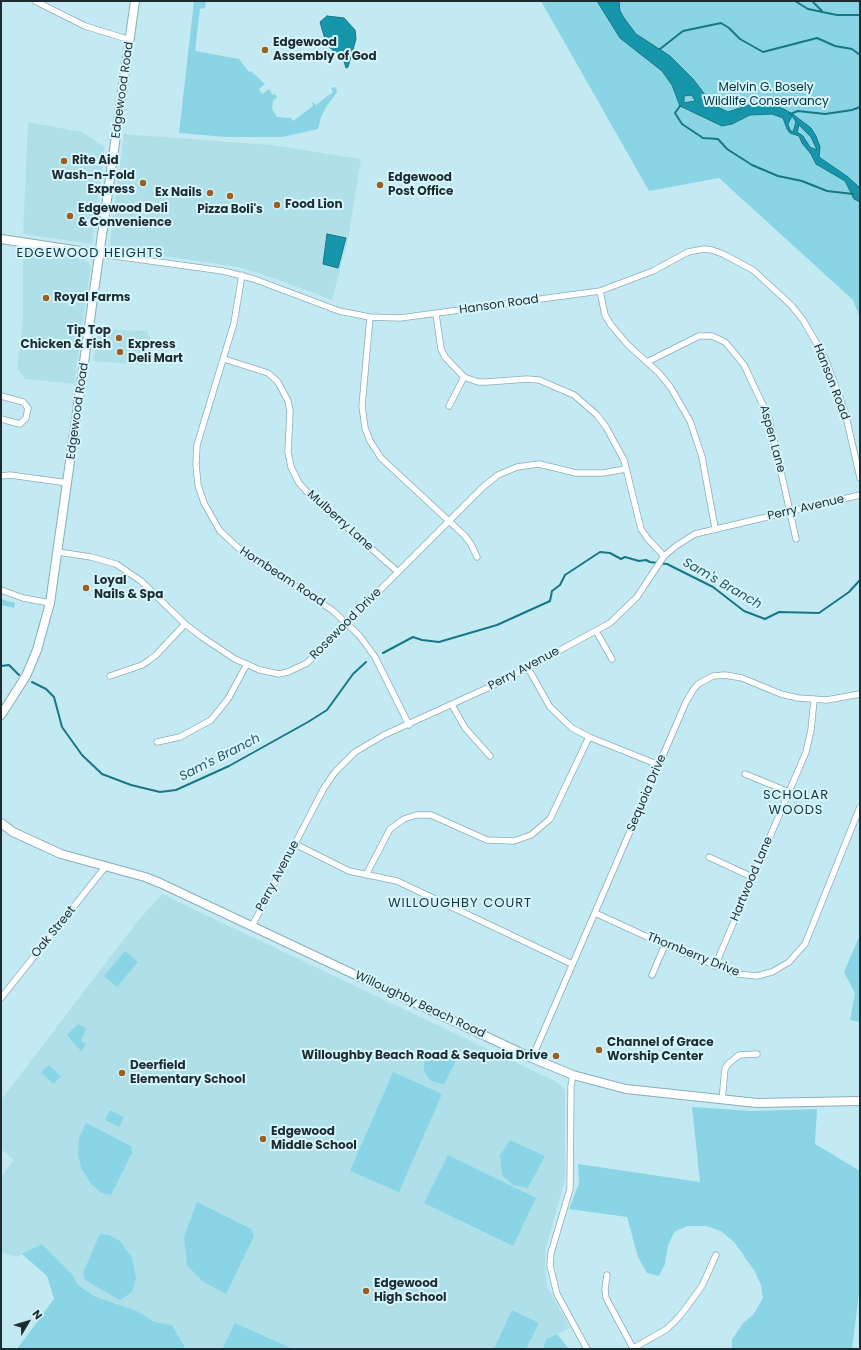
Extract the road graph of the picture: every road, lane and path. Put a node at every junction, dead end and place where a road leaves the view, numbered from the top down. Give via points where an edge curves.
1 (35, 1) edge
2 (135, 1) edge
3 (45, 3) edge
4 (130, 40) junction
5 (1, 239) edge
6 (100, 254) junction
7 (242, 276) junction
8 (600, 291) junction
9 (436, 314) junction
10 (370, 317) junction
11 (224, 358) junction
12 (647, 362) junction
13 (464, 377) junction
14 (1, 396) edge
15 (449, 406) dead end
16 (1, 419) edge
17 (626, 469) junction
18 (1, 476) edge
19 (860, 478) edge
20 (68, 483) junction
21 (860, 495) edge
22 (790, 512) junction
23 (450, 521) junction
24 (715, 528) junction
25 (796, 539) dead end
26 (58, 552) junction
27 (664, 556) junction
28 (477, 557) dead end
29 (398, 572) junction
30 (1, 590) edge
31 (50, 603) junction
32 (347, 623) junction
33 (185, 624) junction
34 (596, 631) junction
35 (612, 659) dead end
36 (247, 664) junction
37 (528, 668) junction
38 (110, 676) dead end
39 (860, 694) edge
40 (814, 700) junction
41 (452, 705) junction
42 (1, 715) edge
43 (409, 725) junction
44 (589, 737) junction
45 (157, 742) dead end
46 (490, 756) dead end
47 (659, 765) junction
48 (745, 774) dead end
49 (789, 792) junction
50 (860, 807) edge
51 (1, 823) edge
52 (295, 844) junction
53 (709, 858) dead end
54 (106, 866) junction
55 (366, 875) junction
56 (752, 877) junction
57 (595, 913) junction
58 (252, 926) junction
59 (665, 945) junction
60 (572, 964) junction
61 (715, 966) junction
62 (652, 976) dead end
63 (1, 998) edge
64 (757, 1054) dead end
65 (532, 1058) junction
66 (573, 1075) junction
67 (722, 1100) junction
68 (860, 1101) edge
69 (716, 1255) dead end
70 (608, 1275) dead end
71 (586, 1349) edge
72 (632, 1349) edge

1 - 3 street
2 - 4 street, Edgewood Road
3 - 4 street via 85,26
4 - 6 street, Edgewood Road
5 - 6 street, Hanson Road
6 - 7 street, Hanson Road
6 - 20 street, Edgewood Road
7 - 10 street, Hanson Road via 328,308
7 - 11 street, Hornbeam Road via 234,323
8 - 9 street, Hanson Road
8 - 12 street via 611,325
8 - 19 street, Hanson Road via 637,278 695,250 712,250 753,270 792,305 814,337 845,412
9 - 10 street, Hanson Road via 400,318
9 - 13 street via 443,353 450,365
10 - 23 street via 362,406 370,441 381,458
11 - 29 street, Mulberry Lane via 262,371 278,382 288,401 288,452 291,467 299,483
11 - 32 street, Hornbeam Road via 197,445 197,471 204,504 220,531 244,554 332,610
12 - 22 street, Aspen Lane via 699,336 712,336 725,342 744,365 769,418
12 - 24 street via 671,388 696,436
13 - 15 street
13 - 17 street via 478,382 539,380 574,395 597,415 606,427 619,449
14 - 16 street via 24,402 28,408 26,418 20,424
17 - 23 street, Rosewood Drive via 593,474 576,473 539,464 517,467 489,482
17 - 27 street via 641,529
18 - 20 street
20 - 26 street, Edgewood Road
21 - 22 street, Perry Avenue
22 - 24 street, Perry Avenue
22 - 25 street, Aspen Lane
23 - 28 street via 471,544
23 - 29 street, Rosewood Drive
24 - 27 street, Perry Avenue via 695,534
26 - 31 street, Edgewood Road
26 - 33 street, Rosewood Drive via 116,564 141,581
27 - 34 street, Perry Avenue via 629,606 610,623
29 - 32 street, Rosewood Drive
30 - 31 street via 23,598
31 - 42 street, Edgewood Road via 26,676
32 - 36 street, Rosewood Drive via 307,663 294,670 279,674 271,673
32 - 43 street, Hornbeam Road via 375,657
33 - 36 street, Rosewood Drive via 226,653
33 - 38 street via 156,656 142,665
34 - 35 street
34 - 37 street, Perry Avenue
36 - 45 street via 228,699 211,720 180,737
37 - 41 street, Perry Avenue
37 - 44 street via 558,717
39 - 40 street, Sequoia Drive
40 - 47 street, Sequoia Drive via 781,694 732,676 713,676 698,684 693,690
40 - 49 street, Hartwood Lane via 808,747
41 - 43 street, Perry Avenue
41 - 46 street via 464,728
43 - 52 street, Perry Avenue via 366,745 347,759 324,788
44 - 47 street
44 - 55 street via 550,819 531,835 514,841 487,840 431,815 416,815 404,819 390,829
47 - 57 street, Sequoia Drive
48 - 49 street
49 - 56 street, Hartwood Lane
50 - 61 street, Thornberry Drive via 805,944 797,954 779,969 757,976 740,975
51 - 54 street, Willoughby Beach Road via 13,832 61,854
52 - 55 street via 349,871
52 - 58 street, Perry Avenue
53 - 56 street
54 - 58 street, Willoughby Beach Road via 150,879
54 - 63 street, Oak Street
55 - 60 street via 397,882
56 - 61 street, Hartwood Lane
57 - 59 street, Thornberry Drive
57 - 60 street, Sequoia Drive
58 - 65 street, Willoughby Beach Road
59 - 61 street, Thornberry Drive
59 - 62 street
60 - 65 street, Sequoia Drive
64 - 67 street via 739,1055 728,1064 725,1069
65 - 66 street, Willoughby Beach Road
66 - 67 street, Willoughby Beach Road via 626,1089
66 - 71 street via 570,1189 551,1253 550,1266 557,1294
67 - 68 street, Willoughby Beach Road via 773,1104
69 - 72 street via 702,1286 680,1316 667,1329
70 - 72 street via 606,1298

